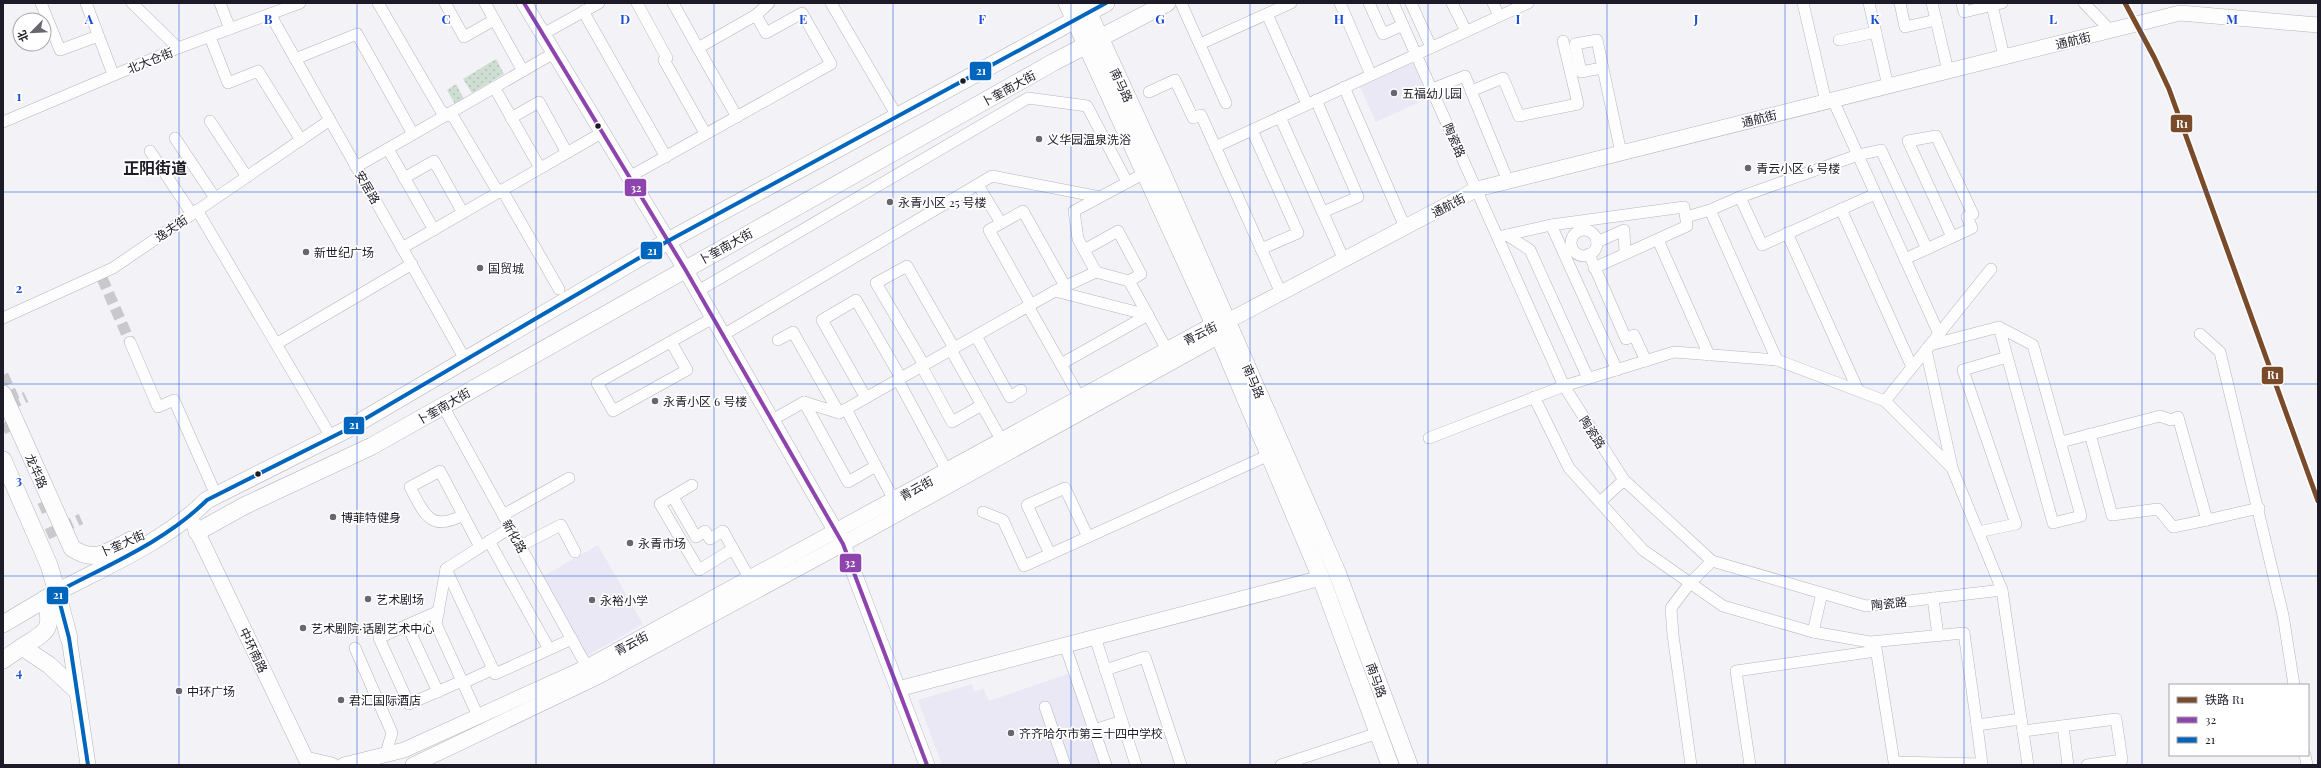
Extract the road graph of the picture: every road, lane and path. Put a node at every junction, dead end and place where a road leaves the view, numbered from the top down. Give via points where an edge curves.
1 (41, 3) edge
2 (86, 3) edge
3 (132, 3) edge
4 (220, 3) edge
5 (378, 3) edge
6 (445, 3) edge
7 (485, 3) edge
8 (524, 3) edge
9 (599, 3) edge
10 (637, 3) edge
11 (673, 3) edge
12 (769, 3) edge
13 (831, 3) edge
14 (1067, 3) edge
15 (1106, 3) edge
16 (1167, 3) edge
17 (1181, 3) edge
18 (1291, 3) edge
19 (1340, 3) edge
20 (1368, 3) edge
21 (1393, 3) edge
22 (1412, 3) edge
23 (1452, 3) edge
24 (1493, 3) edge
25 (1528, 3) edge
26 (1803, 3) edge
27 (1869, 3) edge
28 (1900, 3) edge
29 (1932, 3) edge
30 (1962, 3) edge
31 (2084, 3) edge
32 (292, 4) edge
33 (1997, 4) edge
34 (583, 11) junction
35 (1082, 12) edge
36 (270, 14) junction
37 (1267, 14) junction
38 (756, 15) junction
39 (1499, 16) junction
40 (494, 20) junction
41 (1936, 20) junction
42 (1403, 25) junction
43 (2318, 25) edge
44 (230, 29) junction
45 (2110, 30) junction
46 (1466, 32) junction
47 (1876, 32) junction
48 (542, 34) junction
49 (98, 36) junction
50 (210, 37) junction
51 (1839, 40) dead end
52 (1093, 41) junction
53 (1563, 41) dead end
54 (1200, 44) junction
55 (1431, 47) junction
56 (178, 48) junction
57 (698, 48) junction
58 (554, 53) junction
59 (1416, 54) junction
60 (2004, 57) junction
61 (295, 59) junction
62 (1602, 68) dead end
63 (523, 71) junction
64 (1948, 71) junction
65 (114, 74) junction
66 (1372, 75) junction
67 (1888, 86) junction
68 (494, 87) junction
69 (1344, 87) junction
70 (1432, 90) junction
71 (1471, 91) junction
72 (1149, 92) dead end
73 (1829, 101) junction
74 (1312, 102) junction
75 (1226, 103) dead end
76 (448, 114) junction
77 (897, 116) junction
78 (737, 117) junction
79 (1280, 117) junction
80 (511, 118) junction
81 (330, 120) junction
82 (210, 121) dead end
83 (3, 122) edge
84 (1252, 130) junction
85 (602, 132) junction
86 (705, 133) dead end
87 (413, 134) junction
88 (175, 138) dead end
89 (301, 140) junction
90 (1215, 147) junction
91 (388, 149) junction
92 (150, 151) dead end
93 (567, 153) junction
94 (1621, 153) junction
95 (1858, 155) junction
96 (666, 157) junction
97 (356, 167) junction
98 (540, 168) junction
99 (1145, 173) junction
100 (246, 177) junction
101 (629, 177) junction
102 (404, 178) junction
103 (1508, 181) junction
104 (1128, 182) junction
105 (978, 185) junction
106 (1477, 189) junction
107 (500, 191) junction
108 (1876, 194) junction
109 (1100, 197) junction
110 (1740, 197) junction
111 (215, 198) junction
112 (1841, 209) junction
113 (1710, 210) junction
114 (195, 212) junction
115 (1323, 212) junction
116 (463, 213) junction
117 (1686, 217) junction
118 (1001, 223) junction
119 (1405, 227) junction
120 (434, 230) junction
121 (1553, 230) junction
122 (1577, 232) junction
123 (1787, 234) junction
124 (1502, 236) junction
125 (1952, 237) junction
126 (1658, 240) junction
127 (668, 241) junction
128 (1596, 242) junction
129 (402, 248) junction
130 (1261, 249) junction
131 (1926, 249) junction
132 (1084, 250) junction
133 (1589, 254) junction
134 (1625, 254) junction
135 (1905, 259) junction
136 (1344, 260) junction
137 (412, 264) junction
138 (1594, 268) junction
139 (685, 269) junction
140 (1991, 269) dead end
141 (1096, 272) junction
142 (1129, 280) junction
143 (559, 289) dead end
144 (1060, 289) junction
145 (698, 291) junction
146 (1281, 293) junction
147 (1030, 306) junction
148 (1148, 315) junction
149 (3, 318) edge
150 (713, 318) junction
151 (1220, 327) junction
152 (1999, 327) junction
153 (1939, 334) junction
154 (2200, 334) dead end
155 (723, 335) junction
156 (976, 336) junction
157 (778, 340) dead end
158 (130, 342) tunnel mouth
159 (671, 342) junction
160 (276, 344) junction
161 (1928, 347) junction
162 (953, 349) junction
163 (1167, 350) junction
164 (1709, 355) junction
165 (2007, 357) junction
166 (1777, 360) junction
167 (466, 361) junction
168 (1646, 361) junction
169 (1061, 364) junction
170 (923, 366) junction
171 (1912, 368) junction
172 (1617, 370) junction
173 (1588, 378) junction
174 (899, 379) junction
175 (1564, 386) junction
176 (1021, 390) dead end
177 (1858, 390) junction
178 (3, 394) tunnel mouth
179 (866, 398) junction
180 (1080, 398) junction
181 (1534, 398) junction
182 (1885, 401) junction
183 (804, 402) junction
184 (982, 405) junction
185 (443, 406) junction
186 (842, 411) junction
187 (772, 420) junction
188 (2090, 434) junction
189 (331, 437) junction
190 (1428, 438) dead end
191 (1002, 441) junction
192 (2061, 442) junction
193 (1269, 455) junction
194 (3, 460) edge
195 (876, 466) junction
196 (1952, 468) junction
197 (947, 471) junction
198 (569, 478) dead end
199 (1624, 480) junction
200 (692, 485) dead end
201 (216, 495) junction
202 (673, 497) junction
203 (894, 500) junction
204 (1600, 502) junction
205 (2259, 508) junction
206 (983, 512) dead end
207 (463, 515) junction
208 (503, 515) junction
209 (2207, 520) junction
210 (194, 524) junction
211 (510, 528) junction
212 (1978, 532) junction
213 (696, 537) junction
214 (1088, 537) junction
215 (840, 538) junction
216 (490, 541) junction
217 (684, 544) junction
218 (520, 546) junction
219 (480, 547) junction
220 (72, 548) joint
221 (733, 549) junction
222 (575, 552) dead end
223 (1050, 554) junction
224 (1712, 561) junction
225 (446, 569) junction
226 (1321, 578) junction
227 (750, 579) junction
228 (1690, 583) junction
229 (2002, 590) junction
230 (1822, 593) junction
231 (51, 595) junction
232 (1933, 598) junction
233 (439, 611) junction
234 (3, 624) edge
235 (407, 625) junction
236 (1813, 632) junction
237 (1938, 636) junction
238 (1095, 637) junction
239 (69, 638) joint
240 (572, 639) junction
241 (1064, 645) junction
242 (1876, 646) junction
243 (22, 647) junction
244 (356, 648) dead end
245 (549, 649) junction
246 (3, 660) edge
247 (587, 666) junction
248 (492, 669) junction
249 (1106, 670) junction
250 (462, 682) junction
251 (2294, 684) edge
252 (898, 689) junction
253 (76, 690) junction
254 (438, 692) junction
255 (1045, 707) dead end
256 (478, 716) junction
257 (2021, 720) junction
258 (1122, 721) junction
259 (1977, 725) junction
260 (2063, 726) junction
261 (1094, 730) junction
262 (2023, 731) junction
263 (1378, 733) junction
264 (387, 760) edge
265 (88, 765) edge
266 (332, 765) edge
267 (344, 765) edge
268 (412, 765) edge
269 (927, 765) edge
270 (1065, 765) edge
271 (1106, 765) edge
272 (1136, 765) edge
273 (1181, 765) edge
274 (1281, 765) edge
275 (1390, 765) edge
276 (1409, 765) edge
277 (1691, 765) edge
278 (1750, 765) edge
279 (2028, 765) edge
280 (2068, 765) edge
281 (2087, 765) edge

1 - 49 street via 60,50
2 - 49 street
3 - 56 street
4 - 44 street
5 - 76 street via 441,111
6 - 40 street via 464,37
7 - 40 street
8 - 48 main road
9 - 34 street
10 - 86 street via 667,58 664,60
11 - 57 street
12 - 38 street
13 - 77 street
14 - 35 main road, 南马路
15 - 35 main road
16 - 52 main road, 卜奎南大街
17 - 54 street
18 - 37 street
19 - 66 street
20 - 42 street via 1383,34
21 - 42 street, 陶瓷路
22 - 55 street
23 - 46 street
24 - 39 street
25 - 39 street
26 - 73 street
27 - 47 street
28 - 41 street via 1905,27
29 - 41 street
30 - 33 street via 1964,12
31 - 45 street
32 - 36 street, 北大仓街
33 - 60 street
34 - 48 street
34 - 96 street
35 - 52 main road, 南马路
35 - 77 main road
36 - 44 street, 北大仓街
36 - 61 street, 安居路
37 - 54 street
37 - 74 street
38 - 57 street
38 - 78 street via 766,33 802,13 831,64
39 - 46 street
40 - 63 street
41 - 64 street
42 - 59 street, 陶瓷路
43 - 45 main road, 通航街 via 2180,13
44 - 50 street, 北大仓街
45 - 60 main road, 通航街
46 - 55 street
47 - 51 street
47 - 67 street
48 - 58 main road
49 - 65 street
50 - 56 street, 北大仓街
50 - 89 street via 228,83 258,71
52 - 99 main road, 南马路
52 - 139 main road, 卜奎南大街
52 - 151 main road, 南马路
53 - 71 street via 1578,104 1519,116 1503,78
54 - 75 street
55 - 59 street
56 - 65 street, 北大仓街
57 - 78 street
58 - 63 street
58 - 85 main road
59 - 66 street
59 - 70 street, 陶瓷路
60 - 64 main road, 通航街
61 - 81 street, 安居路
61 - 87 street via 357,34
62 - 94 street
63 - 68 street
64 - 67 main road, 通航街
65 - 83 street, 北大仓街
66 - 69 street
67 - 73 main road, 通航街
68 - 76 street
68 - 80 street
69 - 74 street
69 - 119 street
70 - 71 street via 1465,76
70 - 106 street, 陶瓷路
71 - 103 street
72 - 90 street via 1175,80 1193,118 1201,115
73 - 94 main road, 通航街
73 - 95 street
74 - 79 street
74 - 115 street via 1358,197
76 - 87 street
76 - 107 street via 454,118 495,187
77 - 127 main road
78 - 96 street
79 - 84 street
79 - 115 street
80 - 93 street via 539,102
80 - 98 street
81 - 89 street, 逸夫街
81 - 97 street, 安居路
82 - 100 street
84 - 90 street
84 - 130 street via 1298,232
85 - 93 street
85 - 101 main road
87 - 91 street
88 - 111 street
89 - 100 street, 逸夫街
90 - 130 street
91 - 97 street
91 - 102 street
92 - 114 street
93 - 98 street
94 - 103 main road, 通航街
95 - 108 street
95 - 110 street
95 - 131 street via 1882,150
96 - 101 street
97 - 129 street, 安居路
98 - 107 street
99 - 104 street
99 - 151 main road, 南马路
100 - 111 street, 逸夫街
101 - 127 main road
102 - 116 street via 434,161
102 - 120 street
103 - 106 main road, 通航街
104 - 109 street
104 - 145 street via 1087,106 1028,98
105 - 109 street via 992,176
105 - 118 street
105 - 155 street
106 - 119 main road, 通航街
106 - 124 street, 陶瓷路
107 - 116 street
107 - 143 street via 505,195
108 - 112 street
108 - 135 street
109 - 132 street via 1074,211 1078,239
110 - 113 street
110 - 123 street via 1762,245
111 - 114 street, 逸夫街
112 - 123 street
112 - 171 street
113 - 117 street
113 - 166 street
114 - 149 street, 逸夫街 via 101,276
114 - 160 street
115 - 136 street
116 - 120 street
117 - 121 street via 1684,207
117 - 126 street via 1687,226
118 - 144 street via 1023,211
118 - 147 street via 989,230
119 - 136 main road, 通航街
120 - 129 street
121 - 122 street
121 - 124 street
121 - 172 street
122 - 128 street via 1590,232
122 - 133 street via 1572,238 1572,247 1577,253
123 - 177 street
124 - 173 street via 1530,250
124 - 175 street, 陶瓷路
125 - 125 street via 1972,228 1967,217 1972,214 1969,207 1936,136 1908,141
125 - 131 street
126 - 134 street
126 - 164 street
127 - 139 main road
127 - 167 main road
128 - 133 street via 1595,249
128 - 134 street via 1624,230
129 - 137 street, 安居路
130 - 146 street
131 - 135 street
132 - 141 street
132 - 142 street via 1118,231 1141,274
133 - 138 street
134 - 138 street
135 - 153 street
136 - 146 main road, 通航街
137 - 160 street
137 - 167 street, 安居路
138 - 168 street via 1626,339 1634,335
139 - 145 main road
139 - 185 main road, 卜奎南大街
140 - 153 street
141 - 142 street
141 - 144 street
142 - 148 street
144 - 147 street
144 - 148 street
145 - 150 main road
146 - 151 main road, 通航街
147 - 156 street
147 - 169 street
148 - 163 street
148 - 169 street
150 - 155 main road
150 - 159 street
151 - 163 main road, 青云街
151 - 193 main road, 南马路
151 - 215 main road, 青云街
151 - 276 main road, 南马路 via 1337,572
152 - 161 street
152 - 165 street
152 - 192 street via 2033,346
153 - 161 street
154 - 205 street via 2220,352
155 - 187 main road
156 - 162 street
156 - 176 street via 1010,397
157 - 186 street via 793,332
158 - 201 street via 158,407 174,400
159 - 159 street via 597,383 613,412 687,370
160 - 189 street
161 - 171 street
161 - 196 street
162 - 170 street
162 - 170 street via 907,266 876,284
162 - 184 street
163 - 180 main road, 青云街
164 - 166 street
164 - 168 street via 1674,352
165 - 192 street via 2052,523 2081,516
165 - 212 street via 1964,370 2016,524
166 - 177 street
167 - 189 main road
168 - 172 street
169 - 180 street
170 - 174 street
170 - 184 street via 952,422
171 - 182 street
172 - 173 street
173 - 175 street
174 - 179 street
174 - 179 street via 856,300 822,320
174 - 197 street
175 - 181 street
175 - 199 street, 陶瓷路
177 - 182 street
178 - 220 main road, 龙华路
179 - 186 street
180 - 191 main road, 青云街
181 - 190 street
181 - 204 street via 1569,468
182 - 196 street
183 - 186 street
183 - 187 street
183 - 195 street via 848,482
184 - 191 street
185 - 208 street, 新化路
185 - 210 main road, 卜奎南大街 via 372,446 244,506
186 - 195 street
187 - 215 main road
188 - 192 street
188 - 209 street via 2112,515 2158,509 2173,527
188 - 209 street via 2160,416 2171,420 2178,417
189 - 201 main road
191 - 197 main road, 青云街
193 - 214 street
193 - 226 main road, 南马路
194 - 231 main road via 49,565
195 - 203 street
196 - 212 street
197 - 203 main road, 青云街
198 - 208 street
199 - 204 street
199 - 224 street, 陶瓷路
200 - 202 street
201 - 210 main road via 207,500
202 - 213 street
202 - 217 street via 660,504
203 - 215 main road, 青云街
204 - 228 street via 1643,550
205 - 209 street
205 - 251 street via 2283,615
206 - 223 street via 1003,520 1024,566
207 - 207 street via 440,471 410,487 427,517 440,524
207 - 219 street
208 - 211 street, 新化路
210 - 220 main road, 卜奎大街 via 164,524 102,554 86,556
210 - 231 main road, 卜奎大街 via 167,532
210 - 266 main road, 中环南路 via 306,758
211 - 216 street
211 - 218 street, 新化路
212 - 229 street
213 - 217 street
213 - 221 street via 705,531 710,539 723,531
214 - 223 street
214 - 223 street via 1065,488 1027,505
215 - 227 main road, 青云街
215 - 252 main road
215 - 268 main road, 青云街 via 599,676
216 - 219 street
216 - 245 street
217 - 221 street via 699,570
218 - 222 street via 561,525
218 - 240 street, 新化路
219 - 225 street
221 - 227 street
224 - 228 street
224 - 230 street, 陶瓷路
225 - 233 street
225 - 248 street
226 - 238 main road
226 - 263 main road, 南马路
227 - 247 main road, 青云街
228 - 236 street via 1723,606
228 - 277 street via 1671,608
229 - 232 street, 陶瓷路
229 - 257 street
230 - 232 street, 陶瓷路 via 1866,606
230 - 236 street
231 - 234 main road
231 - 239 main road
231 - 243 main road via 46,631
232 - 237 street
233 - 235 street
233 - 250 street via 436,624
235 - 254 street
235 - 254 street via 379,638 410,704
236 - 242 street
237 - 242 street
237 - 259 street via 1964,633
238 - 241 main road
238 - 249 street
239 - 253 main road
240 - 245 street
240 - 247 street, 新化路
241 - 252 main road
241 - 261 street
242 - 259 street via 1894,762 1982,764
242 - 278 street via 1736,671
243 - 246 main road
243 - 253 main road via 49,665
244 - 264 street via 392,733
245 - 248 street via 495,674
247 - 256 main road, 青云街
248 - 250 street
249 - 258 street
249 - 273 street via 1145,657
250 - 254 street
250 - 256 street
252 - 269 main road
253 - 265 main road
255 - 270 street
256 - 264 main road, 青云街
257 - 259 street
257 - 262 street
258 - 261 street
258 - 272 street
260 - 262 street
260 - 280 street
260 - 281 street via 2116,719 2122,760
261 - 271 street
262 - 279 street
263 - 274 street
263 - 275 main road, 南马路
264 - 267 main road, 青云街

